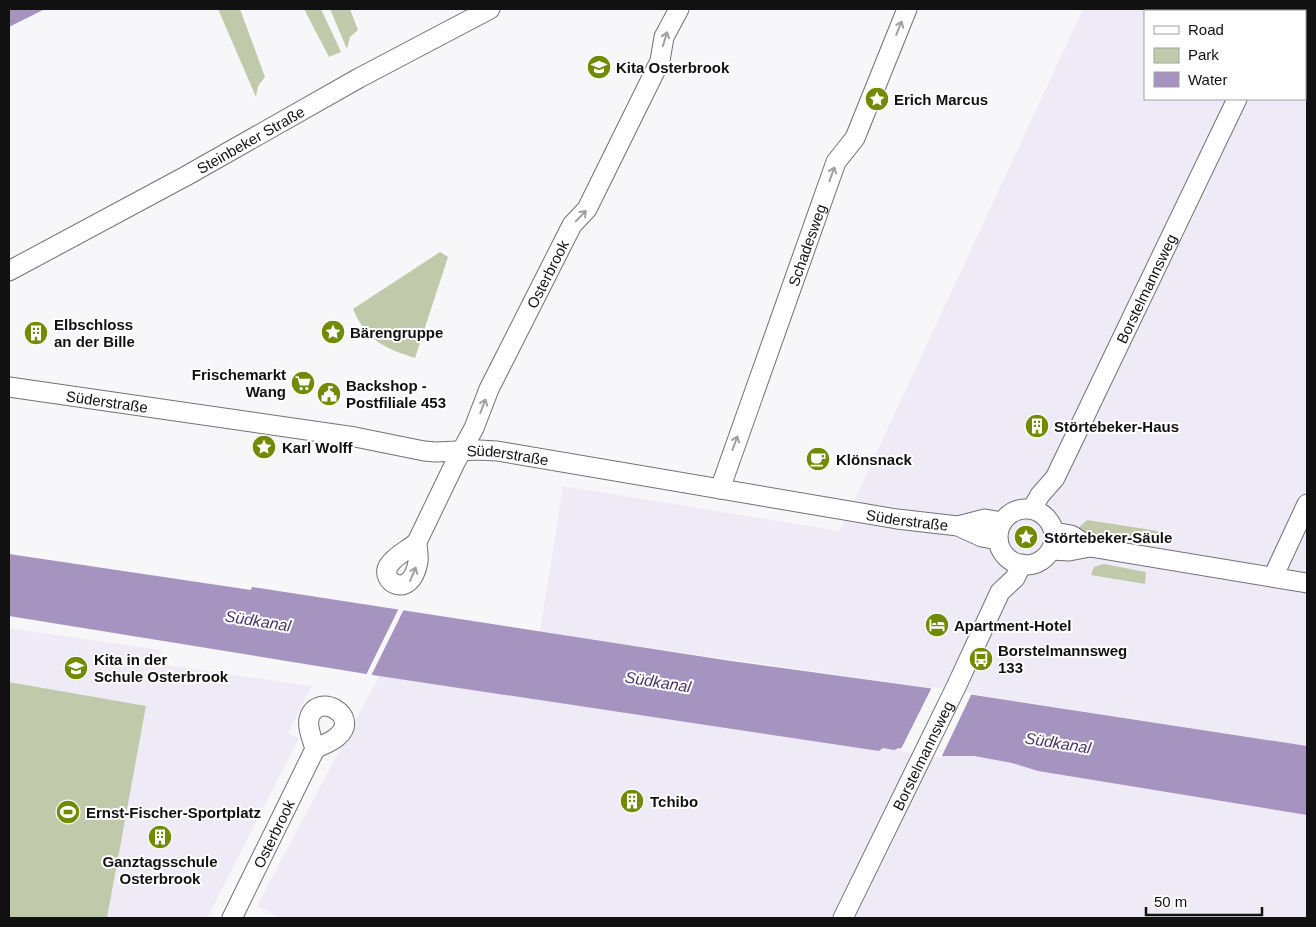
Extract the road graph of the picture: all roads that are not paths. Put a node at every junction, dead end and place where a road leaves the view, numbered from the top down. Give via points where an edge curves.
1 (490, 9) edge
2 (679, 9) edge
3 (907, 9) edge
4 (1237, 100) edge
5 (10, 270) edge
6 (9, 387) edge
7 (462, 450) junction
8 (1054, 478) junction
9 (720, 489) junction
10 (1307, 504) edge
11 (1032, 509) junction
12 (1051, 534) junction
13 (417, 542) dead end
14 (1007, 546) junction
15 (1274, 578) junction
16 (1307, 583) edge
17 (315, 749) dead end
18 (232, 918) edge
19 (844, 918) edge

1 - 5 street, Steinbeker Straße
7 -> 2 street, Osterbrook via 489,389 572,225 588,209 660,61 664,37
9 -> 3 street, Schadesweg via 836,162 855,138
4 - 8 street, Borstelmannsweg
6 - 7 street, Süderstraße via 355,437 424,451
7 - 9 street, Süderstraße via 497,451
7 - 13 street, Osterbrook
8 - 11 street, Borstelmannsweg
8 - 12 street, Borstelmannsweg
9 - 14 street, Süderstraße via 958,526 985,519
10 - 15 street
11 - 12 street via 1041,513
11 - 14 street via 1008,515
12 - 14 street, Süderstraße via 1046,557 1030,565
12 - 15 street via 1069,551 1090,547
14 - 19 street, Borstelmannsweg via 999,572 1000,592
15 - 16 street
17 - 18 street, Osterbrook

